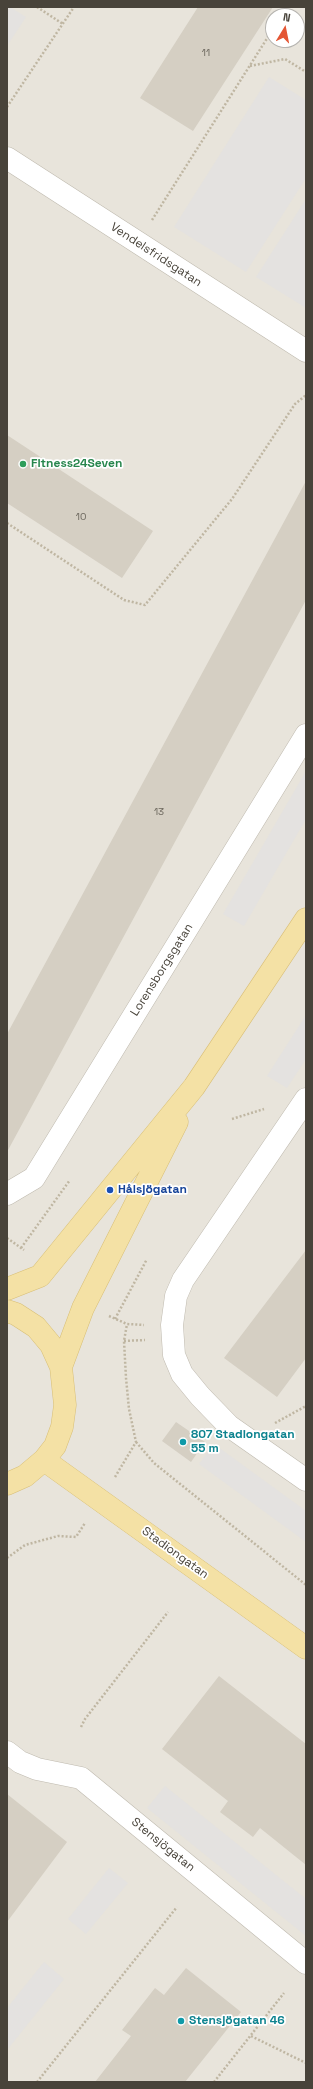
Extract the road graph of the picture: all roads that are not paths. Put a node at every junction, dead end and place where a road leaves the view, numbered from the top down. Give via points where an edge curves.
1 (7, 158) edge
2 (306, 351) edge
3 (306, 735) edge
4 (306, 919) edge
5 (194, 1086) junction
6 (306, 1099) edge
7 (7, 1194) edge
8 (7, 1289) edge
9 (7, 1311) edge
10 (61, 1367) junction
11 (44, 1460) junction
12 (306, 1480) edge
13 (7, 1484) edge
14 (306, 1648) edge
15 (7, 1752) edge
16 (306, 1964) edge

1 - 2 street, Vendelsfridsgatan
3 - 7 street, Lorensborgsgatan via 34,1178
4 - 5 main road
5 - 8 main road via 40,1276
5 - 10 main road via 83,1308
6 - 12 street via 183,1280 176,1296 172,1325 174,1355 182,1374 200,1396 229,1426
9 - 10 main road via 36,1327 51,1345
10 - 11 main road via 65,1404 62,1427 55,1446
11 - 13 main road via 26,1476
11 - 14 main road, Stadiongatan
15 - 16 street, Stensjögatan via 20,1762 37,1769 81,1778

